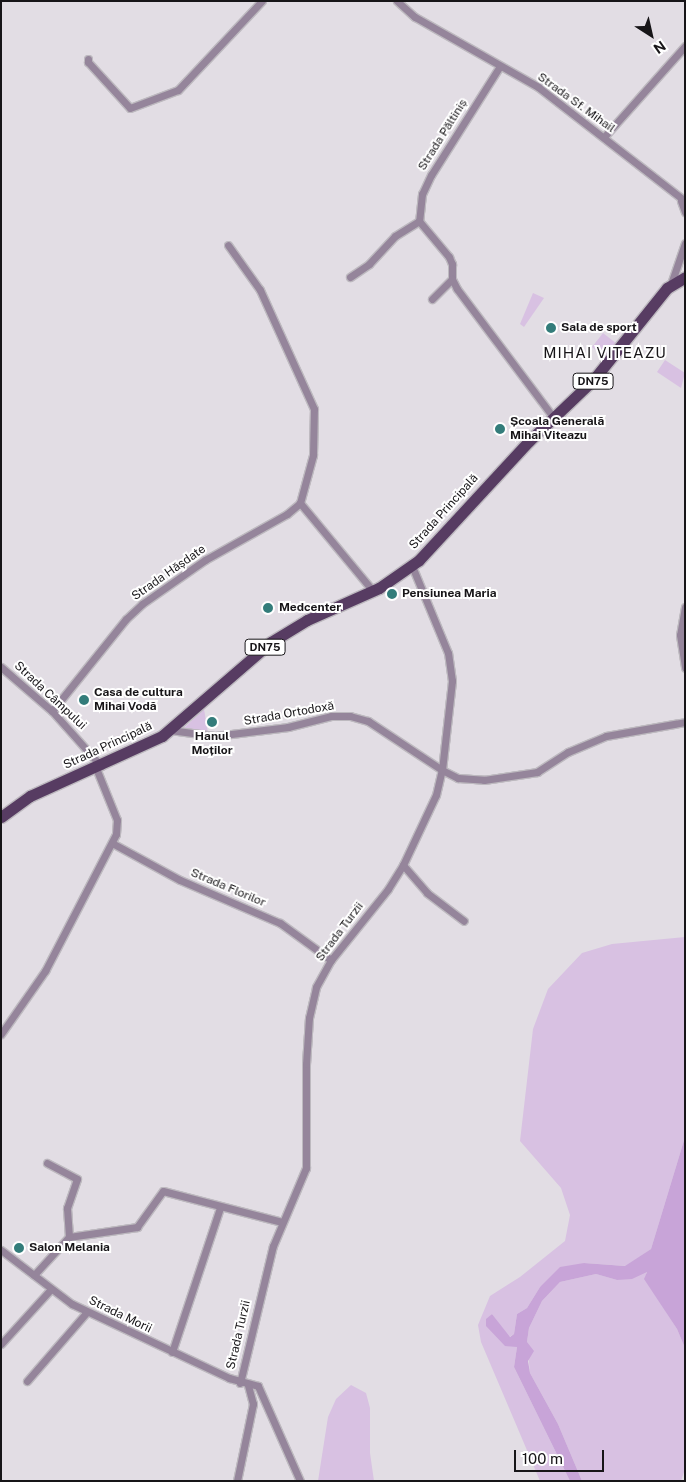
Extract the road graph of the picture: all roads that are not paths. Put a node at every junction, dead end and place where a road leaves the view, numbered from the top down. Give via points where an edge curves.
1 (262, 1) edge
2 (397, 1) edge
3 (685, 46) edge
4 (88, 59) dead end
5 (500, 66) junction
6 (604, 137) junction
7 (683, 201) edge
8 (685, 212) edge
9 (419, 221) junction
10 (685, 243) edge
11 (228, 245) dead end
12 (350, 277) dead end
13 (685, 277) edge
14 (452, 279) junction
15 (671, 284) junction
16 (432, 299) dead end
17 (554, 417) junction
18 (300, 502) junction
19 (412, 566) junction
20 (372, 591) junction
21 (685, 607) edge
22 (1, 667) edge
23 (685, 668) edge
24 (52, 711) junction
25 (685, 722) edge
26 (170, 730) junction
27 (98, 767) junction
28 (442, 770) junction
29 (1, 817) edge
30 (112, 843) junction
31 (403, 865) junction
32 (464, 921) dead end
33 (331, 960) junction
34 (1, 1034) edge
35 (47, 1163) dead end
36 (220, 1208) junction
37 (282, 1222) junction
38 (70, 1237) junction
39 (1, 1250) edge
40 (34, 1275) junction
41 (51, 1289) junction
42 (87, 1312) junction
43 (1, 1344) edge
44 (172, 1352) junction
45 (26, 1381) dead end
46 (240, 1383) junction
47 (248, 1385) junction
48 (237, 1481) edge
49 (300, 1481) edge

1 - 4 street via 178,90 130,108
2 - 5 street, Strada Sf. Mihail via 415,17
3 - 6 street
5 - 6 street, Strada Sf. Mihail via 538,87
5 - 9 street, Strada Păltiniș via 431,175 422,194
6 - 7 street, Strada Sf. Mihail
7 - 8 street
9 - 12 street via 395,236 370,264
9 - 14 street via 449,257
10 - 15 street
11 - 18 street via 260,290 314,409 313,455
13 - 15 main road, Strada Principală / DN75
14 - 16 street
14 - 17 street
15 - 17 main road, Strada Principală / DN75 via 594,379
17 - 19 main road, Strada Principală / DN75
18 - 20 street
18 - 24 street, Strada Hășdate via 287,514 206,560 142,604 126,619
19 - 20 main road, Strada Principală / DN75
19 - 28 street, Strada Turzii via 448,653 452,681
20 - 26 main road, Strada Principală / DN75 via 307,620 271,642
21 - 23 street via 680,634
22 - 24 street, Strada Câmpului
24 - 27 street, Strada Câmpului
25 - 28 street, Strada Ortodoxă via 606,736 568,752 537,772 471,781
26 - 27 main road, Strada Principală / DN75
26 - 28 street, Strada Ortodoxă via 215,736 280,728 331,716 350,716 368,721
27 - 29 main road, Strada Principală / DN75 via 30,796
27 - 30 street via 117,820
28 - 31 street, Strada Turzii via 436,795
30 - 33 street, Strada Florilor via 180,880 280,923
30 - 34 street via 45,971
31 - 32 street via 428,893
31 - 33 street, Strada Turzii via 388,889
33 - 37 street, Strada Turzii via 316,987 309,1018 306,1168
35 - 38 street via 77,1179 67,1208
36 - 37 street
36 - 38 street via 163,1191 137,1227
36 - 44 street
37 - 46 street, Strada Turzii via 264,1277
38 - 40 street
39 - 40 street, Strada Morii
40 - 41 street, Strada Morii
41 - 42 street, Strada Morii
41 - 43 street
42 - 44 street, Strada Morii
42 - 45 street
44 - 46 street, Strada Morii
46 - 47 street, Strada Morii
47 - 48 street via 253,1404
47 - 49 street via 258,1386

